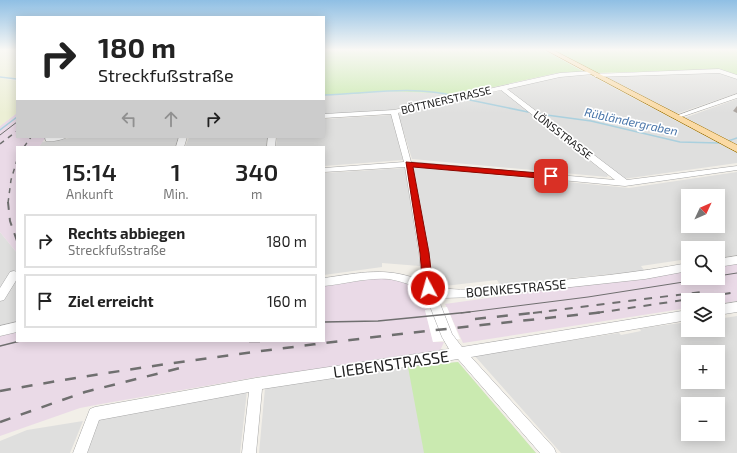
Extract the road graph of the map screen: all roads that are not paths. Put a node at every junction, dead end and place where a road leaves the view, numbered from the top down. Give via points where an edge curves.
1 (588, 71) edge
2 (713, 71) edge
3 (719, 71) edge
4 (593, 74) junction
5 (737, 77) edge
6 (502, 88) junction
7 (737, 96) edge
8 (394, 112) junction
9 (325, 116) edge
10 (676, 117) junction
11 (737, 149) edge
12 (408, 164) junction
13 (737, 168) edge
14 (325, 170) edge
15 (625, 183) junction
16 (737, 260) edge
17 (725, 262) edge
18 (681, 269) edge
19 (14, 275) dead end
20 (325, 282) edge
21 (428, 288) junction
22 (0, 297) edge
23 (737, 307) edge
24 (725, 309) edge
25 (681, 316) edge
26 (16, 327) edge
27 (0, 331) edge
28 (461, 353) junction
29 (256, 384) junction
30 (80, 453) edge
31 (249, 453) edge
32 (549, 453) edge

1 - 4 main road
2 - 4 street, BÖTTNERSTRASSE
3 - 5 street, BÖTTNERSTRASSE
4 - 6 street, BÖTTNERSTRASSE via 560,75
4 - 10 main road
6 - 8 street, BÖTTNERSTRASSE
6 - 15 street, LÖNSSTRASSE
7 - 10 street
8 - 9 street, BÖTTNERSTRASSE
8 - 12 street
10 - 11 main road
12 - 14 street
12 - 15 street
12 - 21 street
13 - 15 street
16 - 17 street
18 - 21 street, BOENKESTRASSE via 479,293 442,294
19 - 22 street
20 - 21 street, BOENKESTRASSE via 388,275 408,279
21 - 28 street via 448,337
23 - 24 street
25 - 28 street, LIEBENSTRASSE
26 - 27 street
28 - 29 street, LIEBENSTRASSE
28 - 32 street
29 - 30 street, LIEBENSTRASSE via 95,414
29 - 31 street

